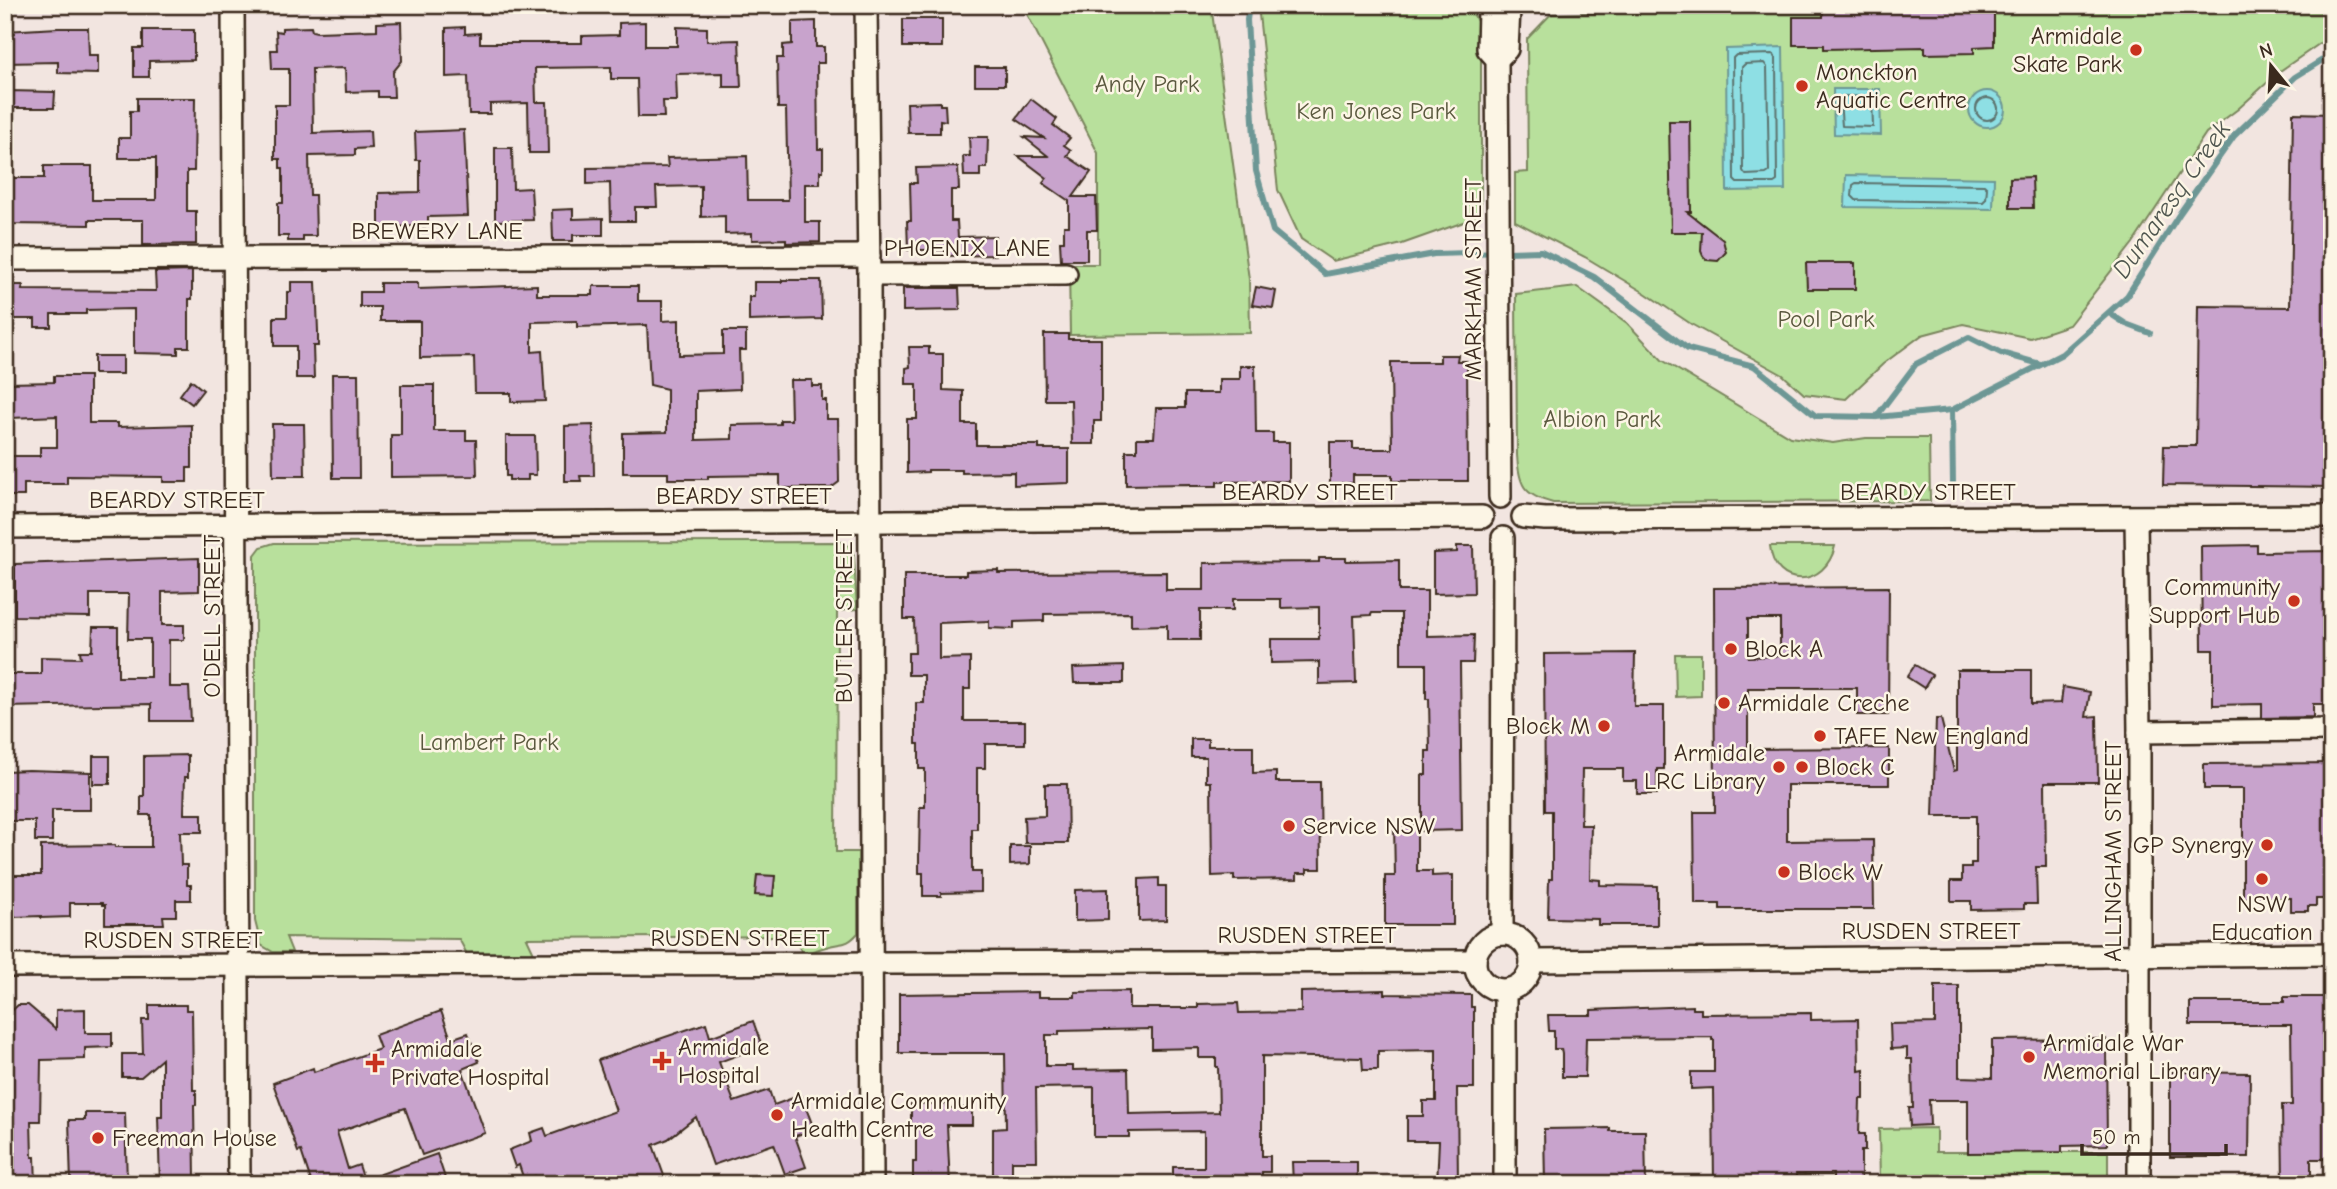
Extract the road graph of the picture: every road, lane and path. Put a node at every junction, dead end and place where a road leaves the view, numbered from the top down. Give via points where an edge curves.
1 (233, 5) edge
2 (866, 5) edge
3 (1498, 7) edge
4 (235, 258) junction
5 (5, 259) edge
6 (869, 265) junction
7 (1066, 274) dead end
8 (1500, 497) junction
9 (2332, 516) edge
10 (1482, 517) junction
11 (1523, 517) junction
12 (2136, 518) junction
13 (870, 521) junction
14 (237, 526) junction
15 (5, 527) edge
16 (1503, 538) junction
17 (2332, 730) edge
18 (2139, 732) junction
19 (1502, 934) junction
20 (2332, 954) edge
21 (2140, 956) junction
22 (1475, 961) junction
23 (1531, 961) junction
24 (871, 964) junction
25 (5, 966) edge
26 (238, 966) junction
27 (1505, 990) junction
28 (239, 1184) edge
29 (872, 1184) edge
30 (1506, 1184) edge
31 (2139, 1184) edge

1 - 4 street, O'DELL STREET
2 - 6 street, BUTLER STREET
3 - 8 street, MARKHAM STREET via 1507,49 1497,59
4 - 5 street, BREWERY LANE
4 - 6 street, BREWERY LANE
4 - 14 street, O'DELL STREET
6 - 7 street, PHOENIX LANE
6 - 13 street, BUTLER STREET
8 - 10 street via 1488,504
8 - 11 street via 1516,502
9 - 12 street, BEARDY STREET
10 - 13 street, BEARDY STREET
10 - 16 street via 1487,531
11 - 12 street, BEARDY STREET
11 - 16 street via 1516,533
12 - 18 street, ALLINGHAM STREET
13 - 14 street, BEARDY STREET
13 - 24 street, BUTLER STREET
14 - 15 street, BEARDY STREET
14 - 26 street, O'DELL STREET
16 - 19 street
17 - 18 street
18 - 21 street, ALLINGHAM STREET
19 - 22 street via 1485,941
19 - 23 street via 1526,945
20 - 21 street, RUSDEN STREET
21 - 23 street, RUSDEN STREET
21 - 31 street, ALLINGHAM STREET
22 - 24 street, RUSDEN STREET
22 - 27 street via 1484,983
23 - 27 street via 1525,980
24 - 26 street, RUSDEN STREET
24 - 29 street, BUTLER STREET
25 - 26 street, RUSDEN STREET
26 - 28 street, O'DELL STREET
27 - 30 street

